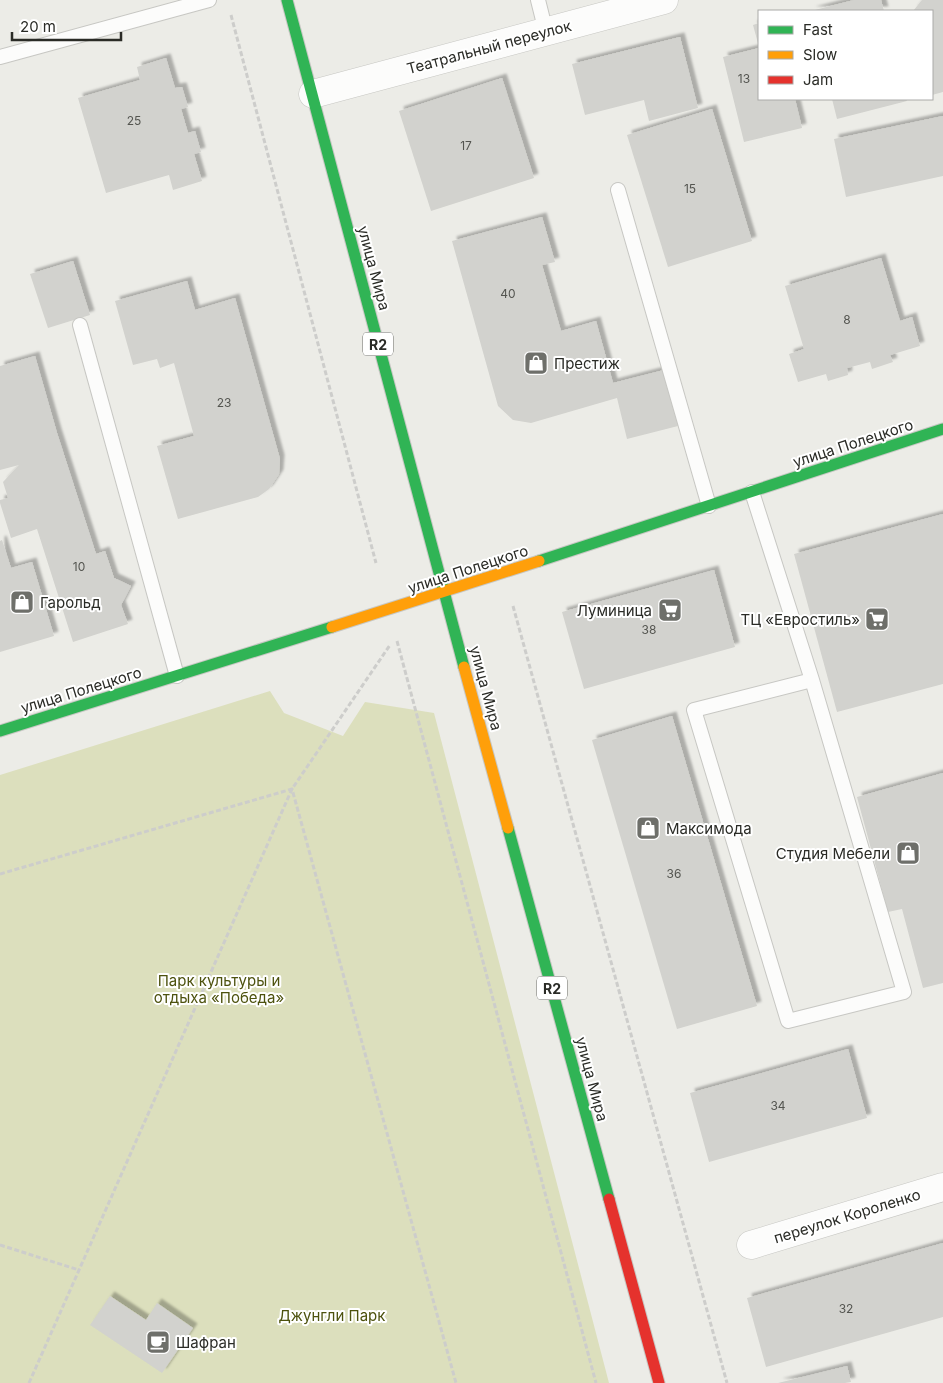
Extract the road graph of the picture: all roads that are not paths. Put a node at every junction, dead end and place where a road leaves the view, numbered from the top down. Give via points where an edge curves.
1 (209, 0) edge
2 (288, 0) edge
3 (538, 0) edge
4 (664, 0) edge
5 (546, 32) junction
6 (0, 58) edge
7 (313, 94) junction
8 (618, 190) dead end
9 (80, 325) dead end
10 (943, 430) edge
11 (752, 492) junction
12 (709, 506) junction
13 (445, 592) junction
14 (177, 676) junction
15 (812, 680) junction
16 (0, 732) edge
17 (943, 1187) edge
18 (751, 1245) dead end
19 (659, 1383) edge

1 - 6 lane
2 - 7 main road, улица Мира / R2
3 - 5 lane
4 - 5 street, Театральный переулок
5 - 7 street, Театральный переулок
7 - 13 main road, улица Мира / R2
8 - 12 lane
9 - 14 lane
10 - 11 main road, улица Полецкого
11 - 12 main road, улица Полецкого
11 - 15 lane
12 - 13 main road, улица Полецкого
13 - 14 main road, улица Полецкого
13 - 19 main road, улица Мира / R2
14 - 16 main road, улица Полецкого
15 - 15 lane via 904,992 788,1020 694,710
17 - 18 street, переулок Короленко

